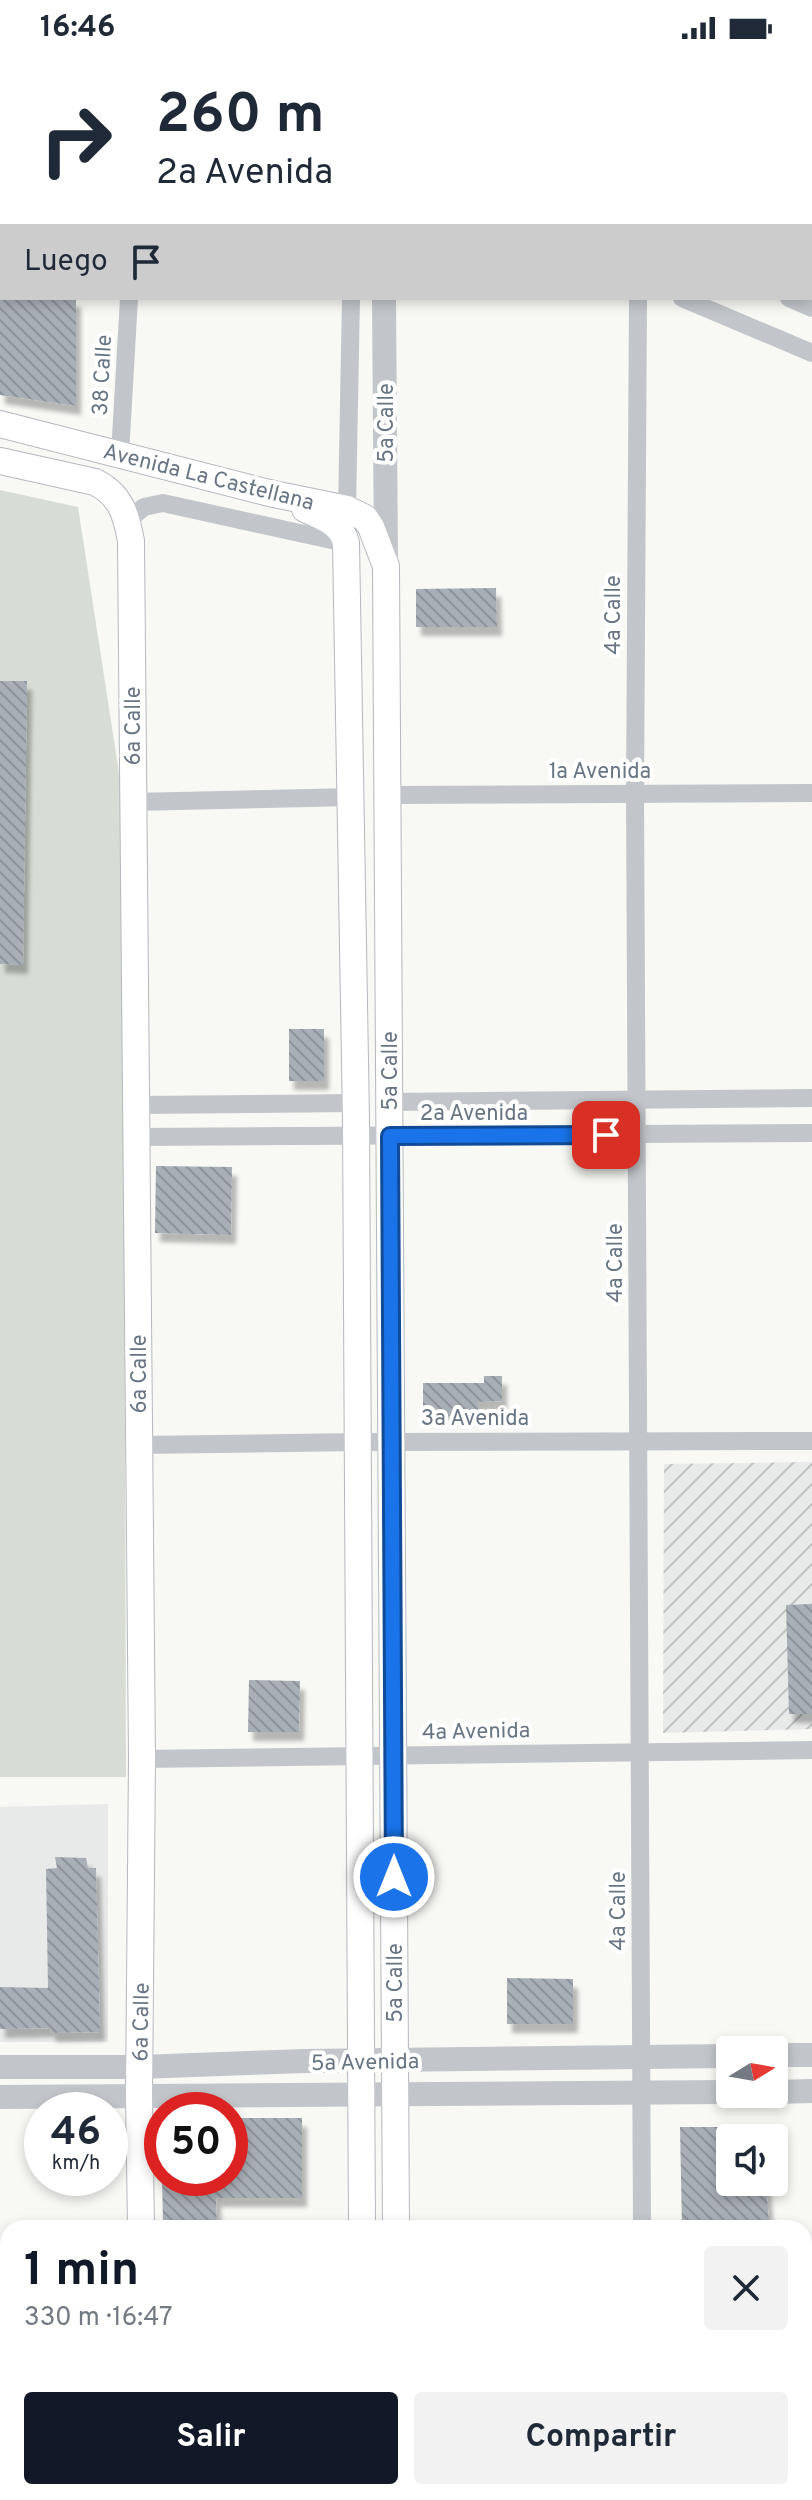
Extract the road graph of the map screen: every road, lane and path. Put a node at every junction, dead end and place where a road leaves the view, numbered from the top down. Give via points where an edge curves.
1 (129, 300) edge
2 (351, 300) edge
3 (384, 300) edge
4 (638, 300) edge
5 (687, 300) edge
6 (794, 300) edge
7 (812, 308) edge
8 (812, 353) edge
9 (0, 424) edge
10 (120, 455) junction
11 (0, 461) edge
12 (127, 521) junction
13 (339, 529) junction
14 (386, 566) junction
15 (812, 793) edge
16 (635, 794) junction
17 (388, 795) junction
18 (353, 797) junction
19 (132, 802) junction
20 (812, 1098) edge
21 (637, 1099) junction
22 (389, 1102) junction
23 (356, 1103) junction
24 (135, 1105) junction
25 (812, 1133) edge
26 (637, 1134) junction
27 (356, 1136) junction
28 (390, 1136) junction
29 (136, 1137) junction
30 (639, 1441) junction
31 (812, 1441) edge
32 (358, 1442) junction
33 (391, 1442) junction
34 (139, 1445) junction
35 (812, 1750) edge
36 (640, 1752) junction
37 (393, 1755) junction
38 (359, 1756) junction
39 (142, 1759) junction
40 (788, 2055) edge
41 (812, 2055) edge
42 (642, 2056) junction
43 (716, 2056) edge
44 (361, 2060) junction
45 (395, 2061) junction
46 (0, 2067) edge
47 (139, 2067) junction
48 (812, 2091) edge
49 (642, 2092) junction
50 (716, 2092) edge
51 (788, 2092) edge
52 (361, 2094) junction
53 (395, 2094) junction
54 (139, 2096) junction
55 (0, 2097) edge
56 (141, 2220) edge
57 (362, 2220) edge
58 (396, 2220) edge
59 (642, 2220) edge

1 - 10 street, 38 Calle
2 - 13 street, 5a Calle
3 - 14 street, 5a Calle
4 - 16 street, 4a Calle
5 - 8 street
6 - 7 street
9 - 10 main road, Avenida La Castellana
10 - 13 main road, Avenida La Castellana via 269,493
11 - 12 main road, Avenida La Castellana via 95,482 118,499
12 - 13 street, Avenida La Castellana via 144,507 163,503
12 - 19 main road, 6a Calle
13 - 14 main road via 365,518
13 - 18 main road, 5a Calle
14 - 17 main road, 5a Calle
15 - 16 street, 1a Avenida
16 - 17 street, 1a Avenida
16 - 21 street, 4a Calle
17 - 22 main road, 5a Calle
18 - 19 street
18 - 23 main road, 5a Calle
19 - 24 main road, 6a Calle
20 - 21 street, 2a Avenida
21 - 22 street, 2a Avenida
21 - 26 street, 4a Calle
22 - 28 main road, 5a Calle
23 - 24 street
23 - 27 main road, 5a Calle
24 - 29 main road, 6a Calle
25 - 26 street, 2a Avenida
26 - 28 street, 2a Avenida
26 - 30 street, 4a Calle
27 - 28 street, 2a Avenida
27 - 29 street, 2a Avenida
27 - 32 main road, 5a Calle
28 - 33 main road, 5a Calle
29 - 34 main road, 6a Calle
30 - 31 street, 3a Avenida
30 - 33 street, 3a Avenida
30 - 36 street, 4a Calle
32 - 33 street, 3a Avenida
32 - 34 street, 3a Avenida
32 - 38 main road, 5a Calle
33 - 37 main road, 5a Calle
34 - 39 main road, 6a Calle
35 - 36 street, 4a Avenida
36 - 37 street, 4a Avenida
36 - 42 street, 4a Calle
37 - 38 street, 4a Avenida
37 - 45 main road, 5a Calle
38 - 39 street, 4a Avenida
38 - 44 main road, 5a Calle
39 - 47 main road, 6a Calle
40 - 41 street
42 - 43 street, 5a Avenida
42 - 45 street, 5a Avenida
42 - 49 street, 4a Calle
44 - 45 street, 5a Avenida
44 - 47 street, 5a Avenida
44 - 52 main road, 5a Calle
45 - 53 main road, 5a Calle
46 - 47 street, 5a Avenida
47 - 54 main road, 6a Calle
48 - 51 street
49 - 50 street, 5a Avenida
49 - 53 street, 5a Avenida
49 - 59 street, 4a Calle
52 - 53 street, 5a Avenida
52 - 54 street, 5a Avenida
52 - 57 main road, 5a Calle
53 - 58 main road, 5a Calle
54 - 55 street, 5a Avenida
54 - 56 main road, 6a Calle

